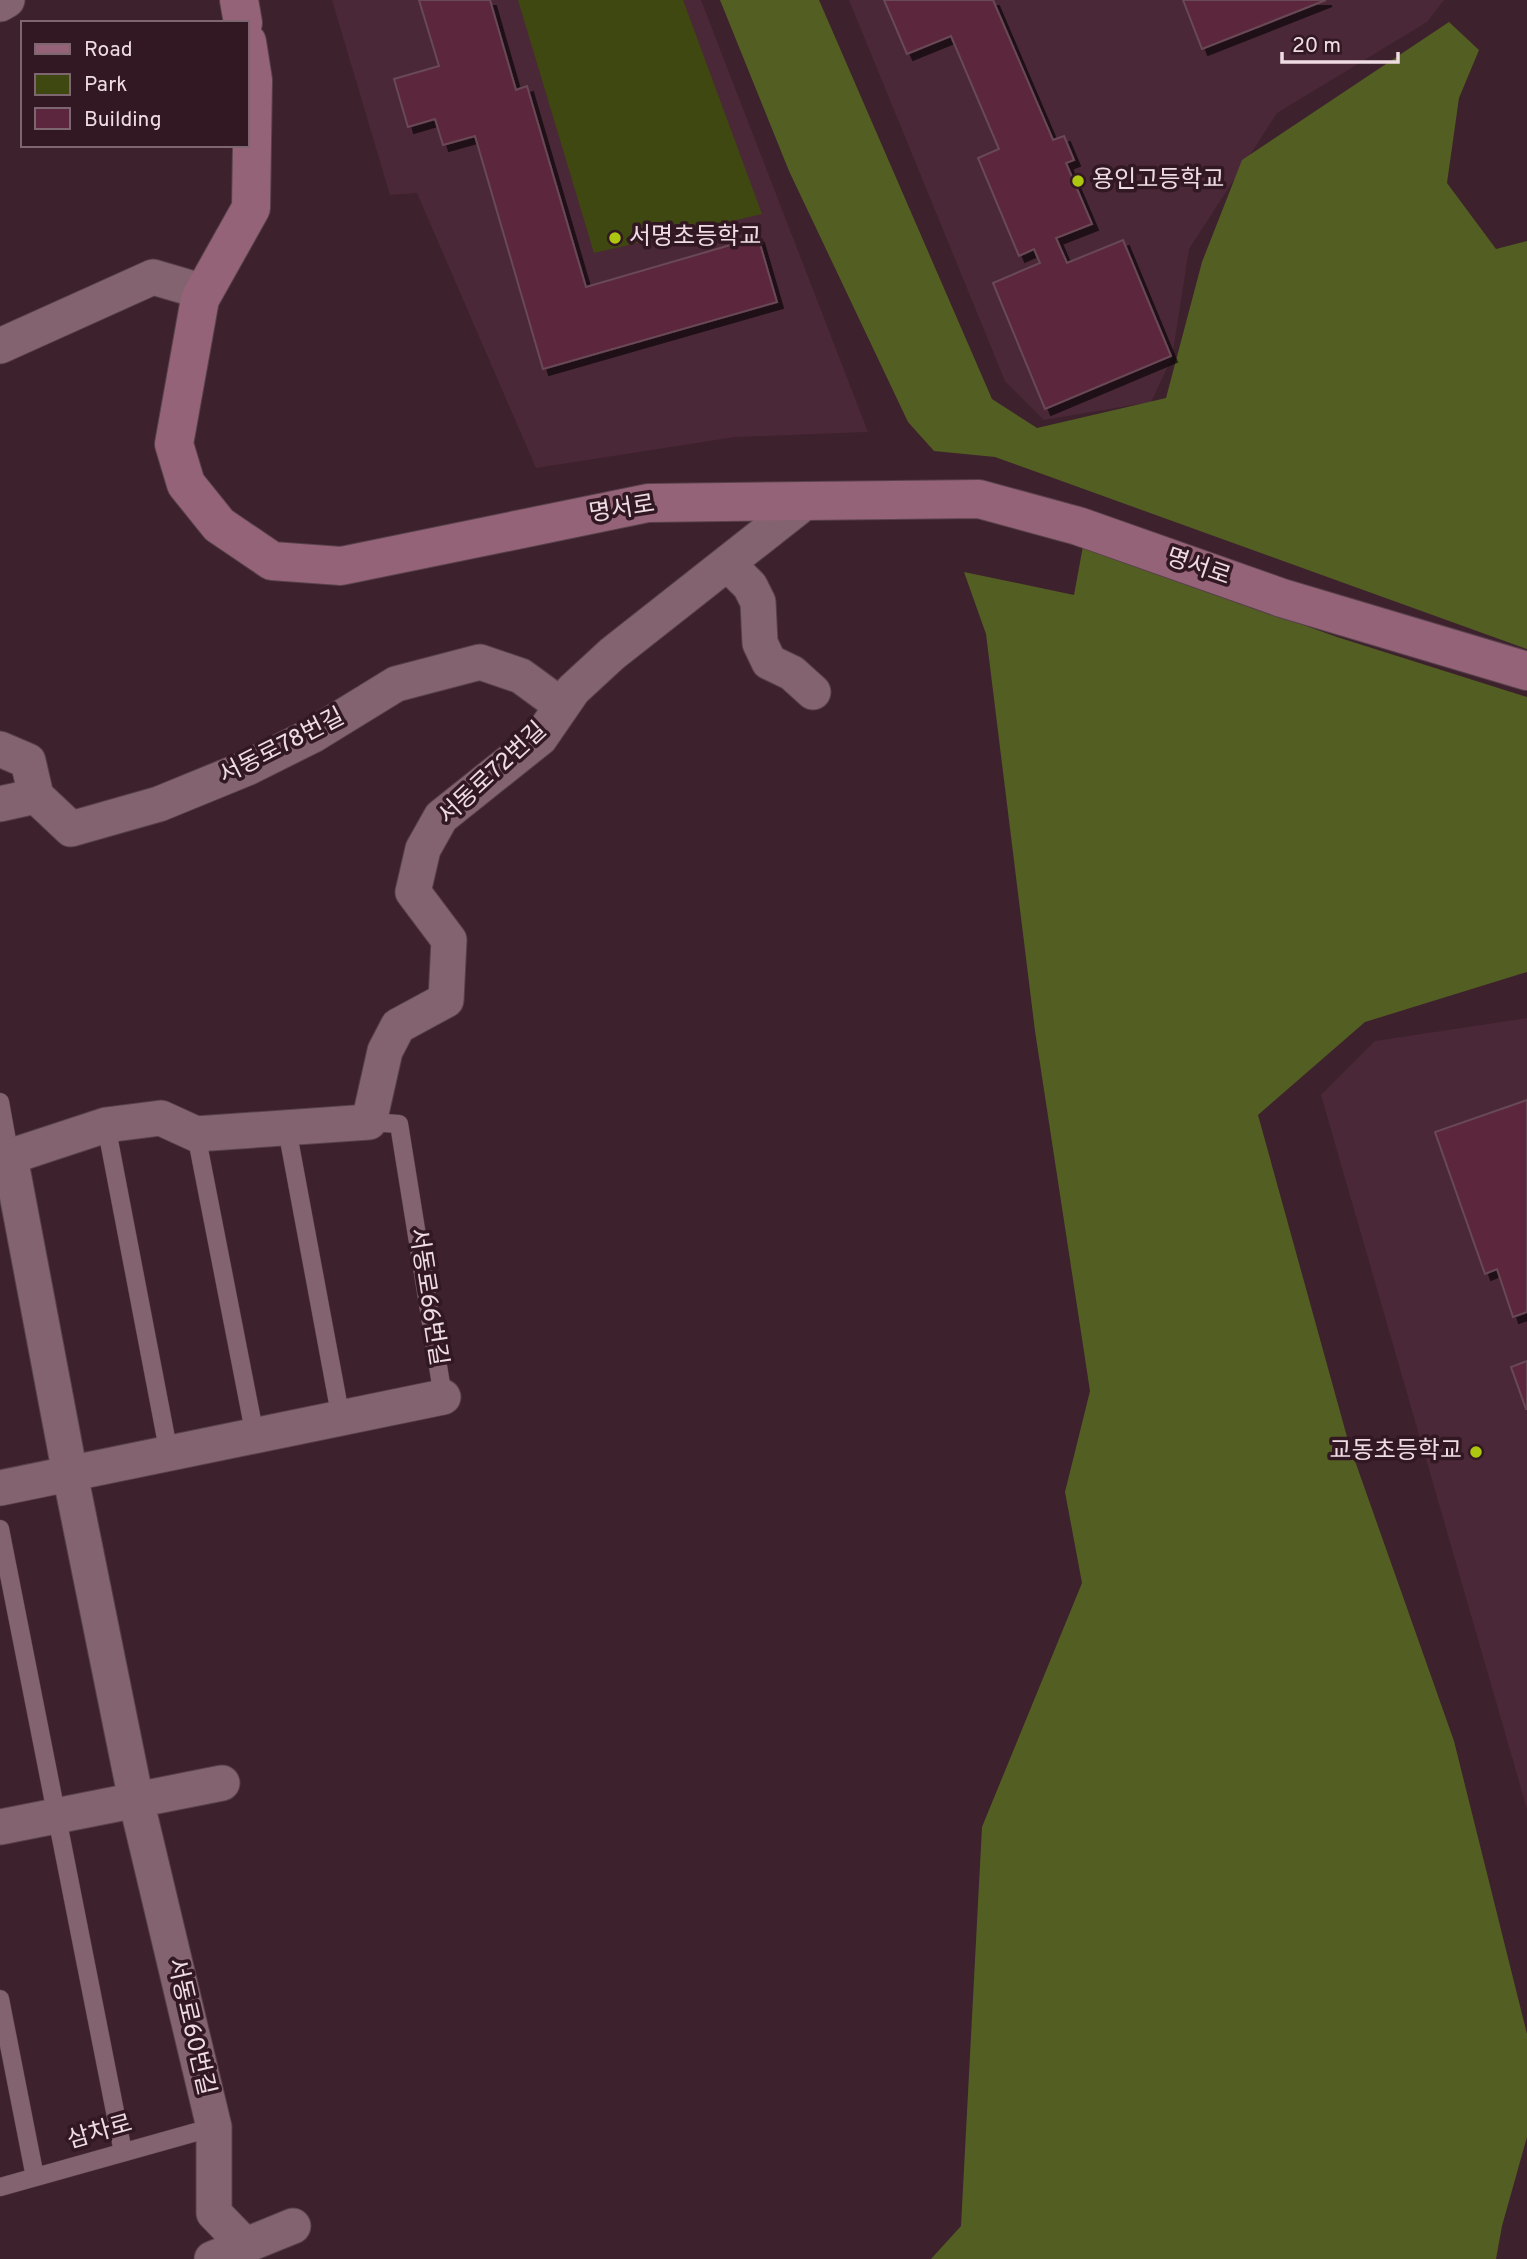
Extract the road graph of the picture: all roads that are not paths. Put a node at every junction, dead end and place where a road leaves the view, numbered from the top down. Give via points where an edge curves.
1 (7, 0) edge
2 (239, 0) edge
3 (0, 4) edge
4 (243, 21) edge
5 (248, 48) edge
6 (204, 292) junction
7 (0, 346) edge
8 (805, 502) junction
9 (728, 564) junction
10 (1527, 671) edge
11 (813, 692) dead end
12 (562, 706) junction
13 (0, 749) edge
14 (36, 796) junction
15 (0, 804) edge
16 (0, 1102) edge
17 (369, 1122) junction
18 (107, 1125) junction
19 (287, 1129) junction
20 (197, 1134) junction
21 (5, 1159) edge
22 (443, 1398) joint
23 (341, 1419) junction
24 (256, 1436) junction
25 (169, 1454) junction
26 (71, 1474) junction
27 (0, 1488) edge
28 (0, 1529) edge
29 (222, 1783) dead end
30 (136, 1800) junction
31 (56, 1816) junction
32 (0, 1827) edge
33 (0, 1999) edge
34 (214, 2127) junction
35 (123, 2152) junction
36 (35, 2177) junction
37 (0, 2188) edge
38 (293, 2226) dead end
39 (245, 2245) junction
40 (212, 2259) edge

1 - 3 street
2 - 4 street
5 - 6 street, 명서로 via 253,79 251,208
6 - 7 street via 153,277
6 - 8 street, 명서로 via 174,444 186,484 219,525 272,561 341,566 648,503
8 - 9 street, 서동로72번길
8 - 10 street, 명서로 via 979,499 1078,526 1282,598
9 - 11 street via 750,586 758,602 760,642 769,662 792,673
9 - 12 street, 서동로72번길 via 612,654
12 - 14 street, 서동로78번길 via 521,676 480,662 396,684 313,736 159,804 71,829
12 - 17 street, 서동로72번길 via 540,738 441,817 423,849 413,892 449,940 446,1000 398,1026 386,1051
13 - 14 street via 28,761
14 - 15 street
16 - 21 lane
17 - 19 street
17 - 22 lane, 서동로66번길 via 399,1124
18 - 20 street via 161,1118
18 - 21 street
18 - 25 lane
19 - 20 street
19 - 23 lane
20 - 24 lane
21 - 26 street
22 - 23 street, 서동로66번길
23 - 24 street, 서동로66번길
24 - 25 street, 서동로66번길
25 - 26 street, 서동로66번길
26 - 27 street, 서동로66번길
26 - 30 street, 서동로60번길
28 - 31 lane
29 - 30 street
30 - 31 street
30 - 34 street, 서동로60번길
31 - 32 street
31 - 35 lane
33 - 36 lane
34 - 35 lane, 삼차로
34 - 39 street, 서동로60번길 via 214,2213
35 - 36 lane, 삼차로
36 - 37 lane, 삼차로
38 - 39 street
39 - 40 street

